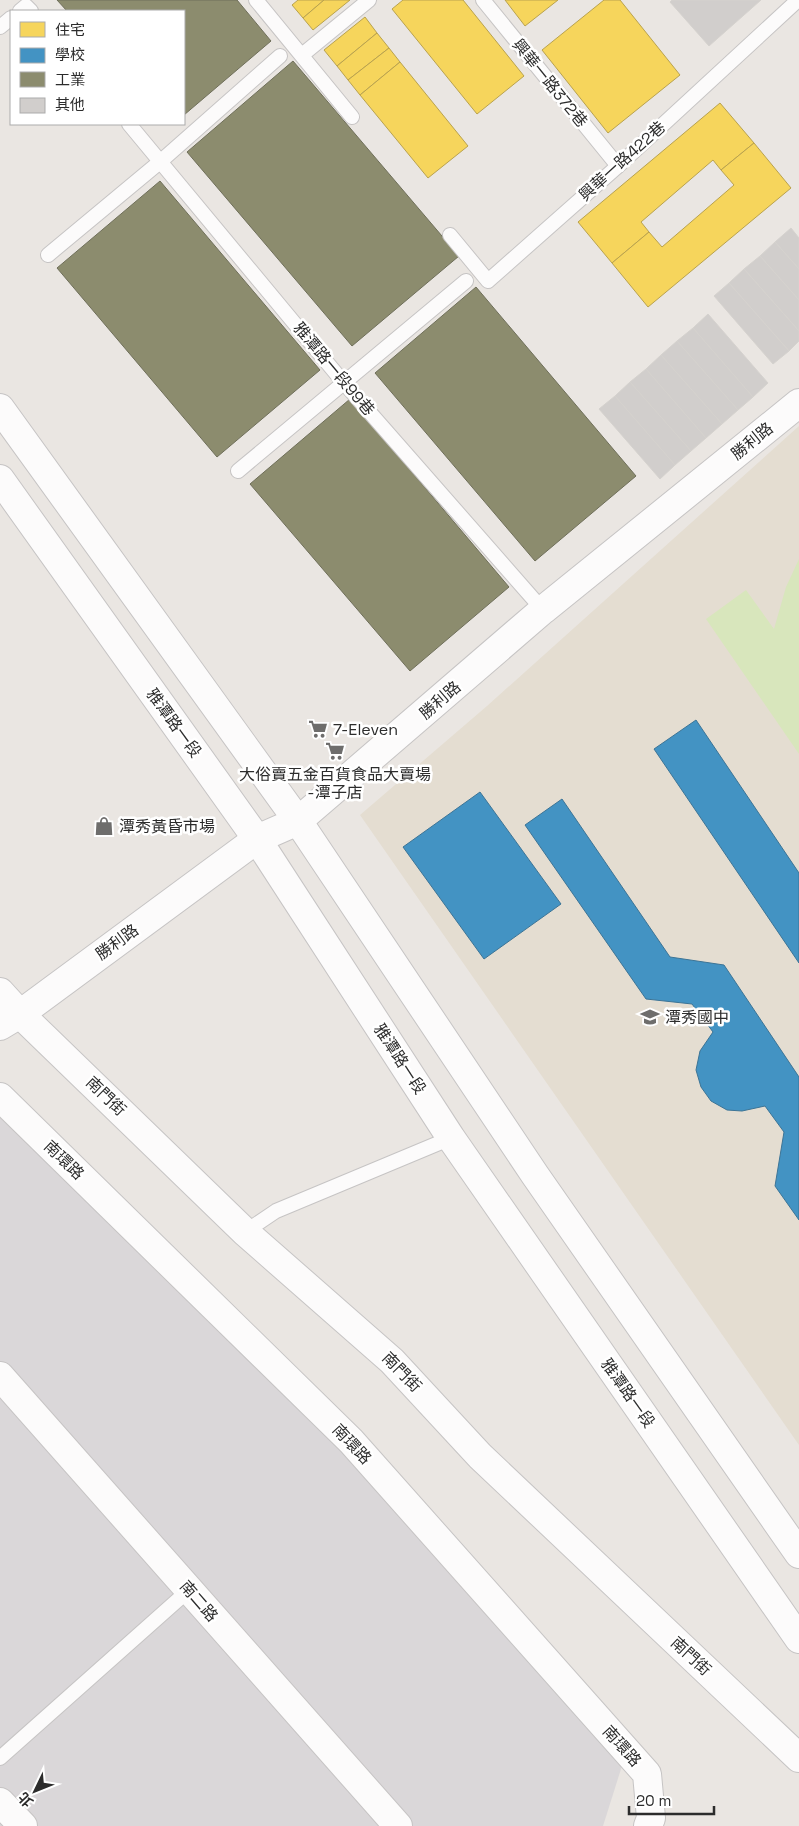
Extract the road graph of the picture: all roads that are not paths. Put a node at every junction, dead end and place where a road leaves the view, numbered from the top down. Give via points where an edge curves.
1 (256, 0) edge
2 (369, 0) edge
3 (483, 0) edge
4 (798, 0) edge
5 (10, 19) edge
6 (0, 27) edge
7 (302, 55) junction
8 (280, 56) dead end
9 (352, 117) dead end
10 (130, 125) edge
11 (162, 161) junction
12 (618, 166) junction
13 (450, 235) dead end
14 (48, 255) dead end
15 (466, 281) dead end
16 (344, 383) junction
17 (799, 403) edge
18 (0, 408) edge
19 (238, 471) dead end
20 (0, 479) edge
21 (543, 610) junction
22 (298, 821) junction
23 (257, 839) junction
24 (0, 992) edge
25 (10, 1020) edge
26 (0, 1097) edge
27 (451, 1138) junction
28 (245, 1232) junction
29 (0, 1376) edge
30 (799, 1554) edge
31 (189, 1590) junction
32 (799, 1639) edge
33 (0, 1758) edge
34 (799, 1758) edge
35 (0, 1802) edge
36 (23, 1826) edge
37 (398, 1826) edge
38 (648, 1826) edge

1 - 7 lane
2 - 7 lane
3 - 12 lane, 興華一路372巷
4 - 12 lane, 興華一路422巷
5 - 6 lane
7 - 9 lane
8 - 11 lane
10 - 11 lane, 雅潭路一段99巷
11 - 14 lane
11 - 16 lane, 雅潭路一段99巷
12 - 13 lane, 興華一路422巷 via 488,281
15 - 16 lane
16 - 19 lane
16 - 21 lane, 雅潭路一段99巷
17 - 21 street, 勝利路
18 - 22 street
20 - 23 street, 雅潭路一段
21 - 22 street, 勝利路
22 - 23 street, 勝利路
22 - 30 street via 535,1175
23 - 25 street, 勝利路
23 - 27 street, 雅潭路一段
24 - 25 street, 南門街
25 - 28 street, 南門街
26 - 38 street, 南環路 via 344,1434 647,1774 651,1818
27 - 28 lane via 276,1211
27 - 32 street, 雅潭路一段
28 - 34 street, 南門街 via 392,1361 480,1456
29 - 31 street, 南二路
31 - 33 lane
31 - 37 street, 南二路
35 - 36 street

